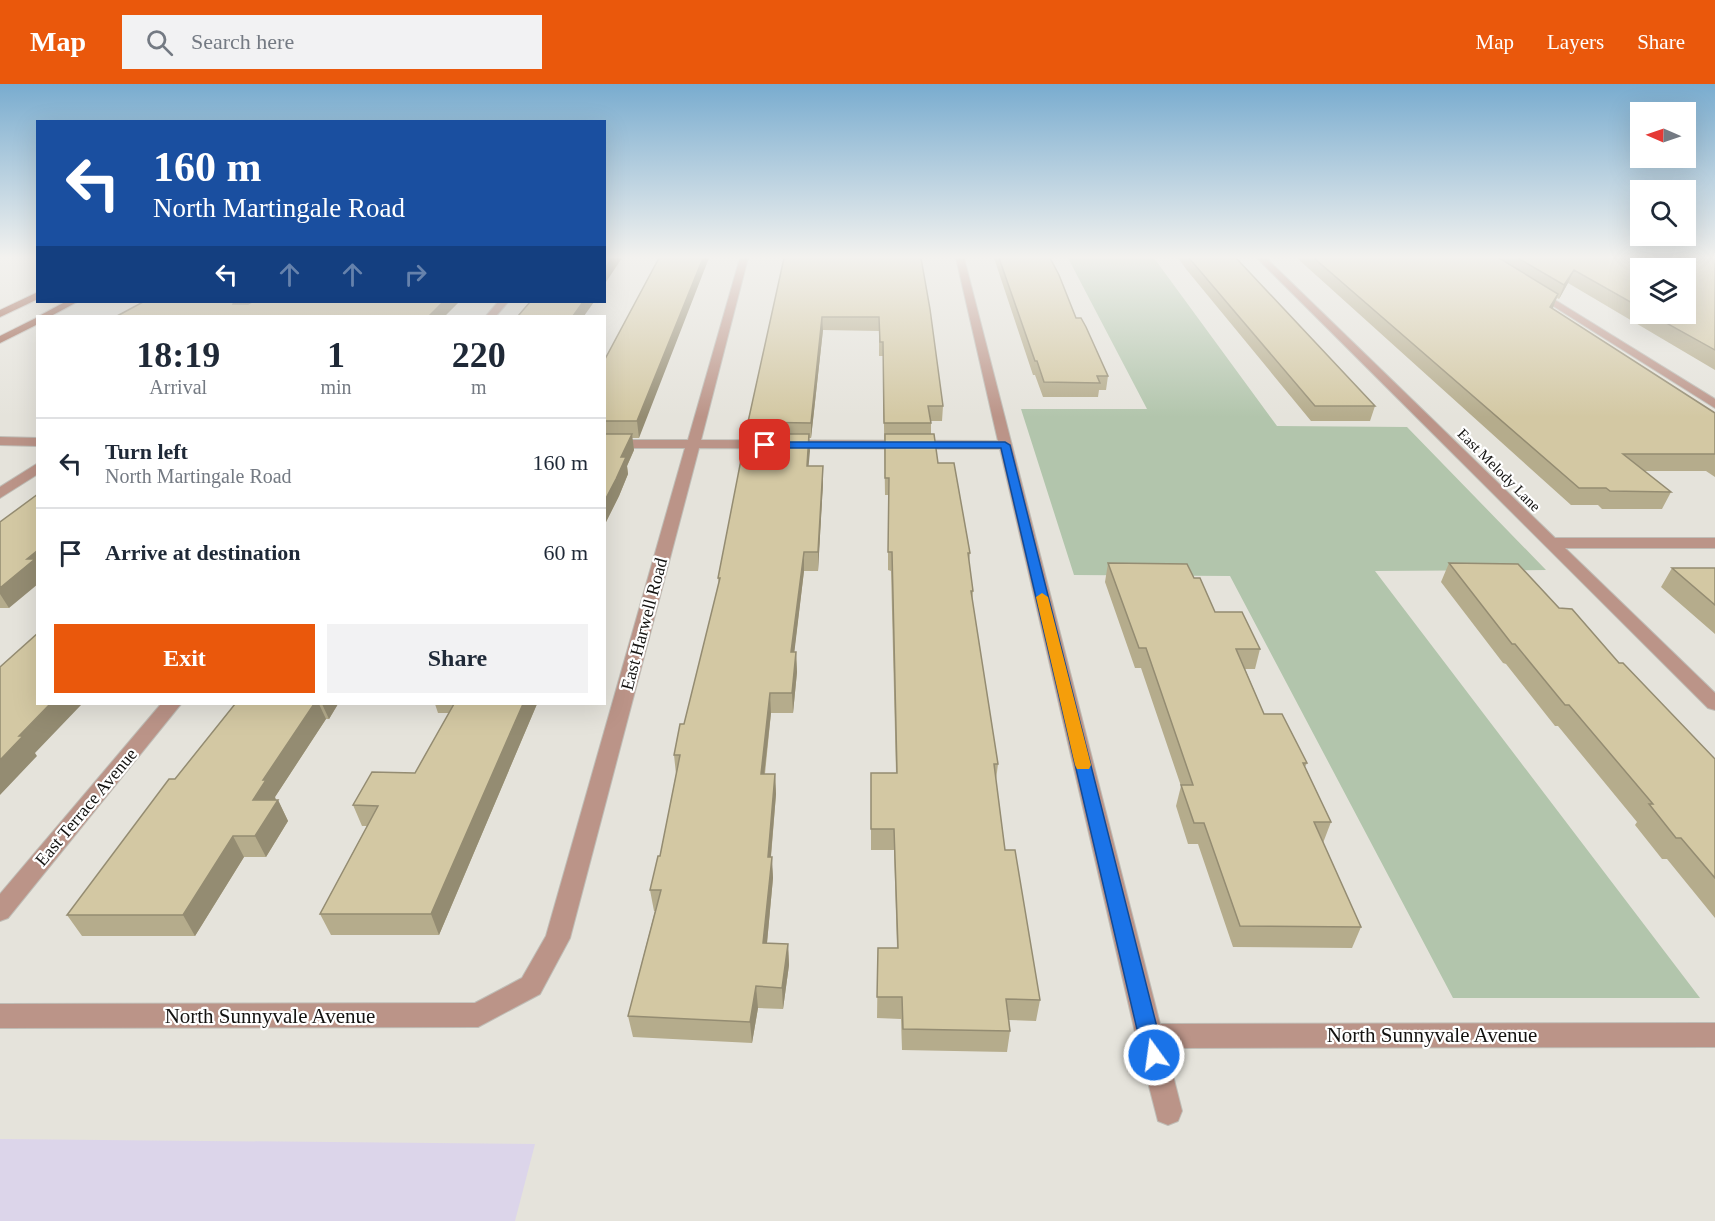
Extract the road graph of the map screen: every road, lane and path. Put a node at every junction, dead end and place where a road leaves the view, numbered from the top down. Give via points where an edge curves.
1 (729, 311) edge
2 (973, 311) edge
3 (1315, 311) edge
4 (1568, 311) edge
5 (36, 321) edge
6 (0, 340) edge
7 (1715, 404) edge
8 (0, 441) edge
9 (36, 442) edge
10 (606, 444) edge
11 (693, 444) junction
12 (1005, 445) junction
13 (36, 468) edge
14 (0, 494) edge
15 (1549, 543) junction
16 (1715, 543) edge
17 (1715, 704) edge
18 (170, 705) edge
19 (0, 911) edge
20 (531, 986) joint
21 (0, 1016) edge
22 (1715, 1035) edge
23 (1149, 1036) junction
24 (1168, 1111) dead end

1 - 11 street, East Harwell Road
2 - 12 street
3 - 15 street, East Melody Lane
4 - 7 street
5 - 6 main road
8 - 9 street
10 - 11 street
11 - 12 street
11 - 20 street, East Harwell Road via 558,938
12 - 23 street
13 - 14 street
15 - 16 street
15 - 17 street, East Melody Lane
18 - 19 street, East Terrace Avenue
20 - 21 street, North Sunnyvale Avenue via 478,1016
22 - 23 street, North Sunnyvale Avenue
23 - 24 street

